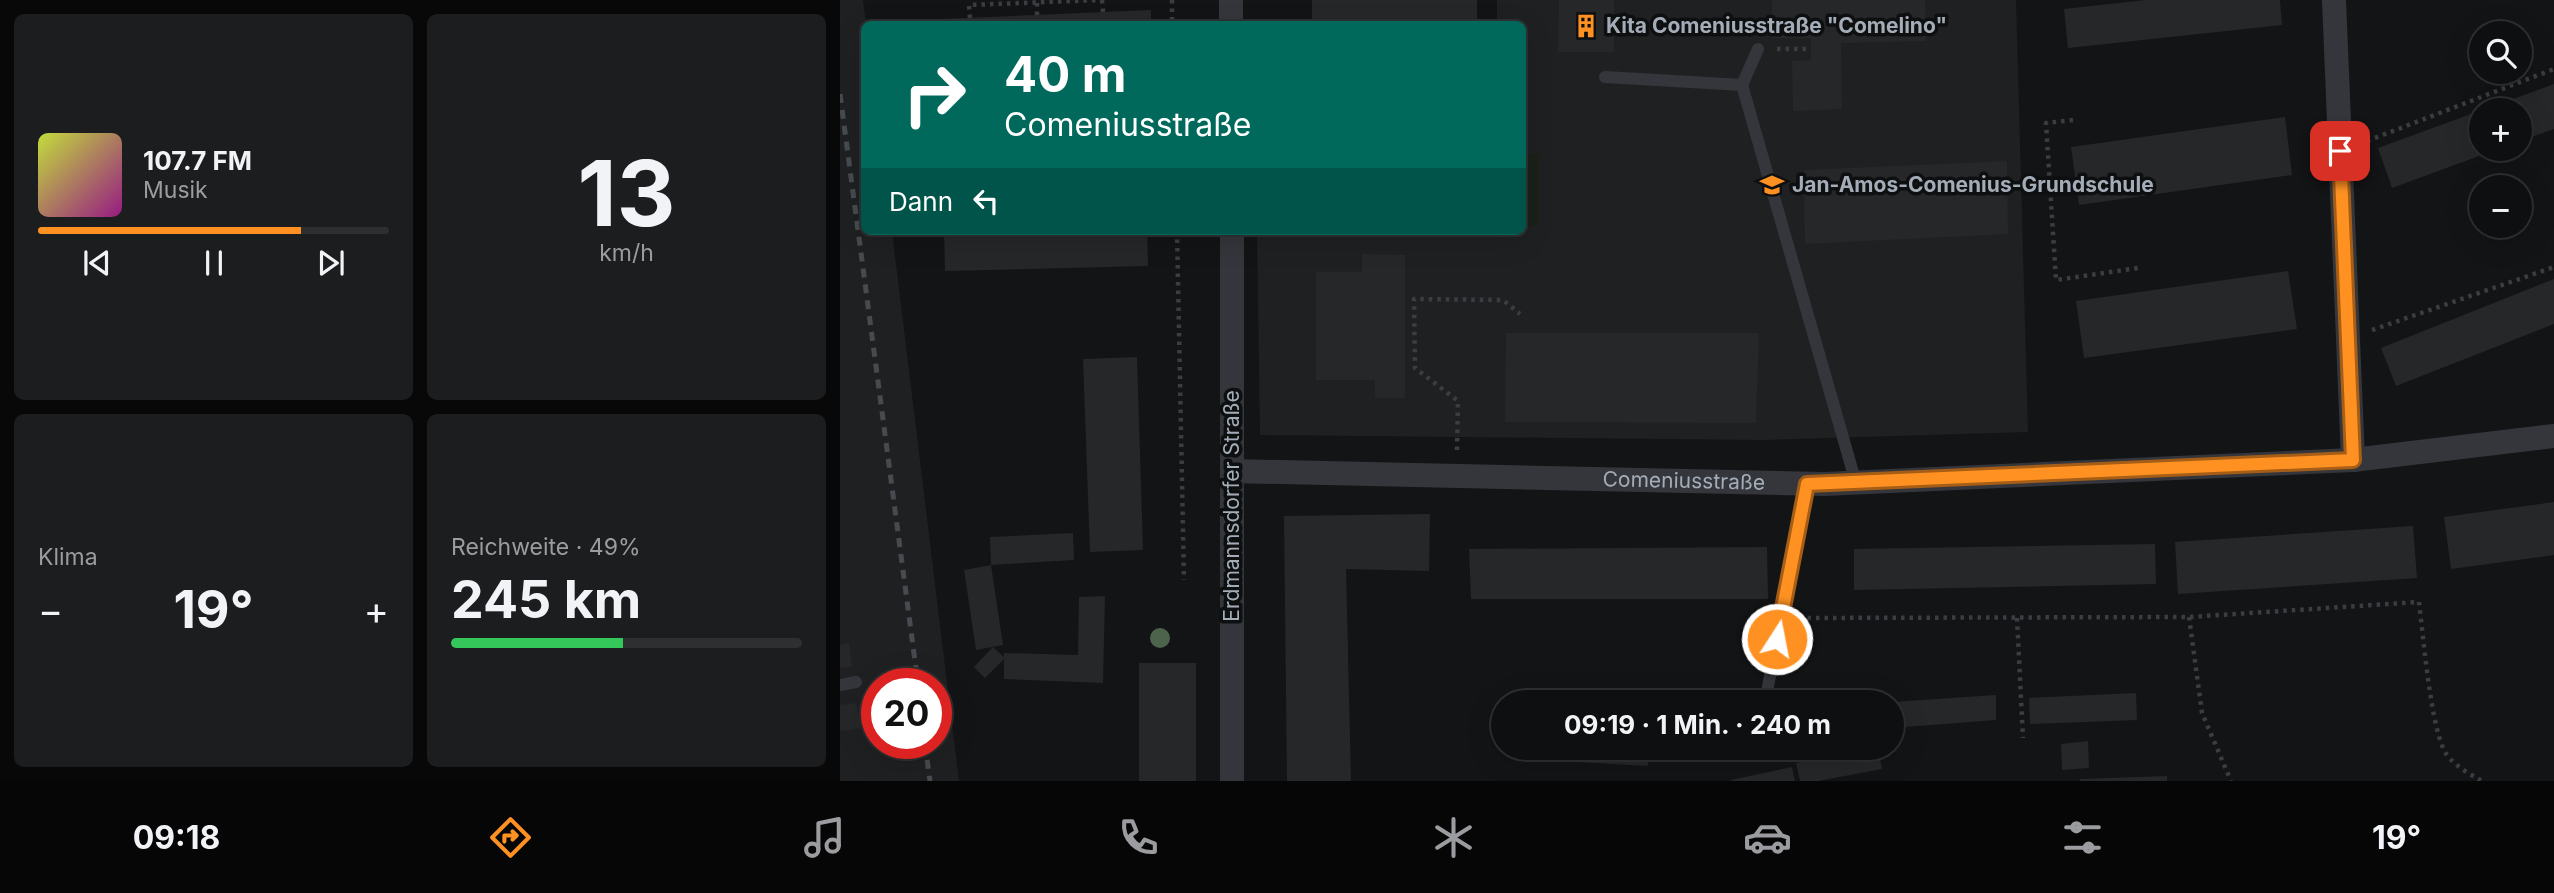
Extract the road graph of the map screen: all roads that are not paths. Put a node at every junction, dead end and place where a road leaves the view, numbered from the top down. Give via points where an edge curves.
1 (1231, 0) edge
2 (2334, 0) edge
3 (1231, 21) edge
4 (1758, 49) road end
5 (1605, 77) dead end
6 (1742, 85) junction
7 (1232, 235) edge
8 (2554, 436) edge
9 (2353, 460) junction
10 (1232, 471) junction
11 (1856, 483) junction
12 (1807, 484) junction
13 (856, 682) dead end
14 (840, 685) edge
15 (1767, 690) edge
16 (1232, 781) edge

1 - 3 street
2 - 9 street
4 - 6 lane
5 - 6 lane
6 - 11 lane
7 - 10 street, Erdmannsdorfer Straße
8 - 9 street, Comeniusstraße
9 - 11 street, Comeniusstraße
10 - 12 street, Comeniusstraße
10 - 16 street, Erdmannsdorfer Straße
11 - 12 street, Comeniusstraße
12 - 15 lane
13 - 14 lane

